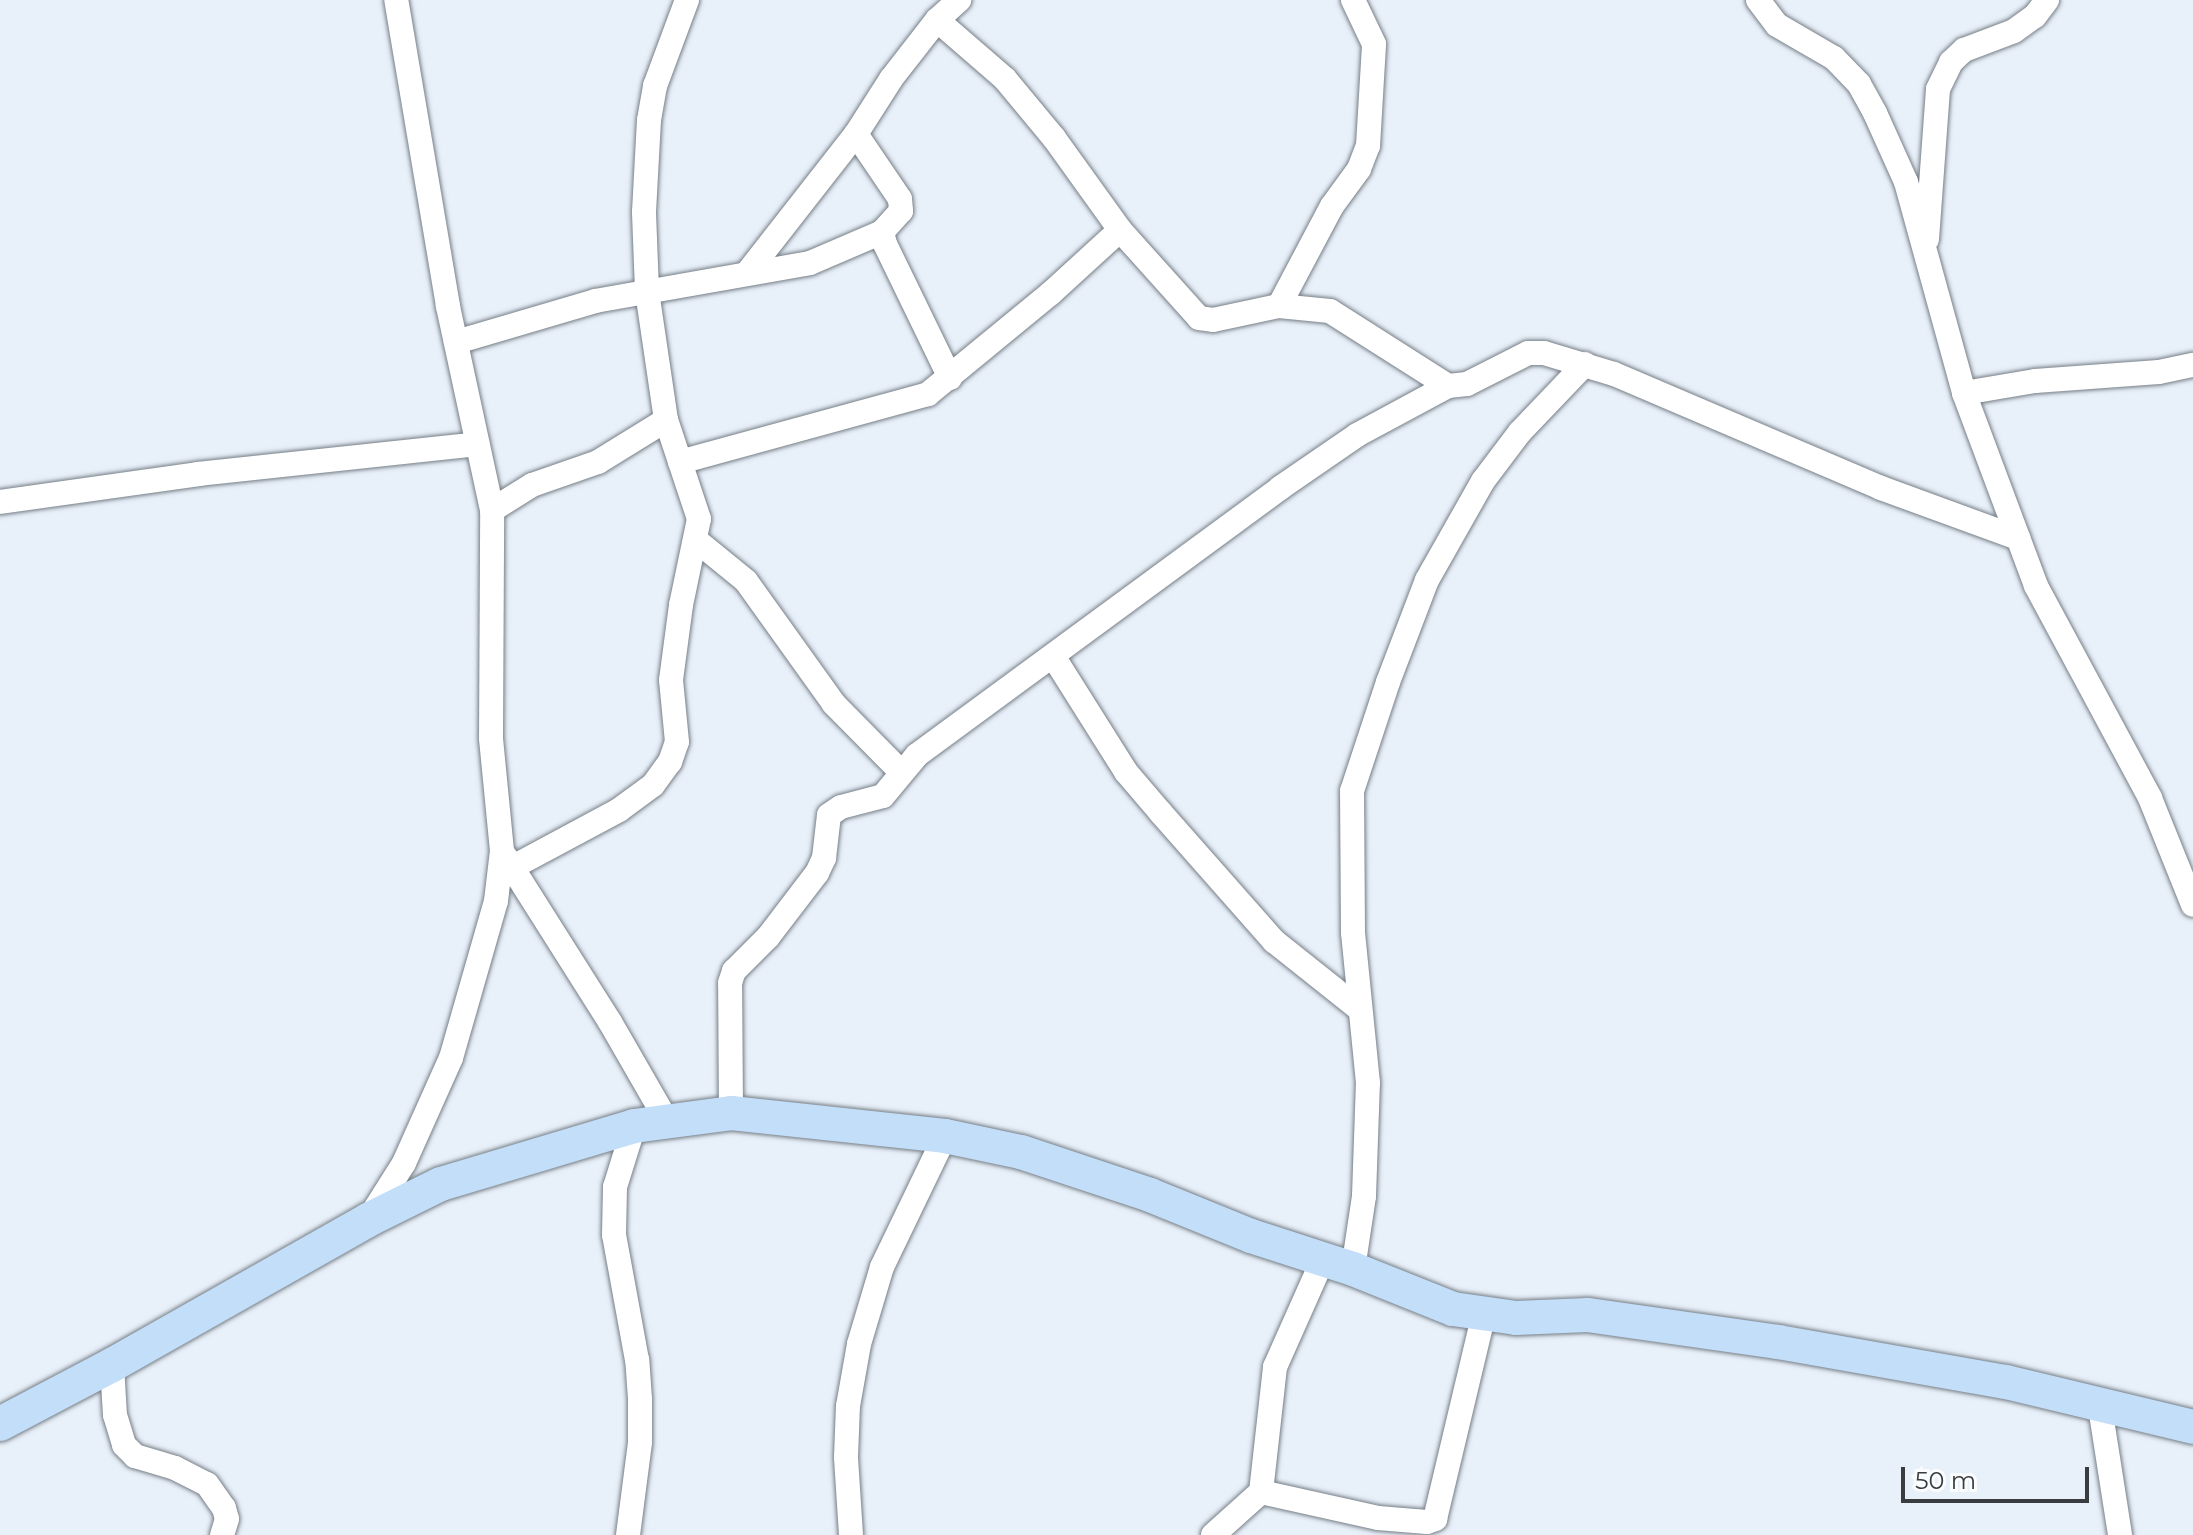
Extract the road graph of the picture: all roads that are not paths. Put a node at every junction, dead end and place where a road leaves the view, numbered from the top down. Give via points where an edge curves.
1 (396, 0) edge
2 (687, 0) edge
3 (959, 0) edge
4 (1353, 0) edge
5 (1758, 0) edge
6 (2047, 0) edge
7 (937, 20) junction
8 (856, 134) junction
9 (1120, 230) junction
10 (882, 232) junction
11 (1925, 253) junction
12 (748, 272) junction
13 (647, 291) junction
14 (1279, 306) junction
15 (456, 342) junction
16 (1585, 364) junction
17 (2193, 365) edge
18 (950, 378) junction
19 (1448, 386) junction
20 (1964, 393) junction
21 (666, 420) junction
22 (477, 444) junction
23 (680, 462) junction
24 (0, 502) edge
25 (492, 510) junction
26 (2018, 538) junction
27 (697, 541) junction
28 (1053, 656) junction
29 (901, 772) junction
30 (506, 860) junction
31 (2193, 905) edge
32 (1358, 1008) junction
33 (731, 1113) junction
34 (667, 1121) junction
35 (634, 1126) junction
36 (945, 1136) junction
37 (368, 1220) junction
38 (1338, 1264) junction
39 (1484, 1313) junction
40 (112, 1365) junction
41 (2100, 1407) junction
42 (0, 1424) edge
43 (2193, 1427) edge
44 (1261, 1492) junction
45 (1376, 1526) edge
46 (222, 1535) edge
47 (628, 1535) edge
48 (851, 1535) edge
49 (1213, 1535) edge
50 (2120, 1535) edge

1 - 15 street
2 - 13 street via 655,86 649,120
3 - 7 street
4 - 14 street via 1374,44 1368,146
5 - 11 street via 1777,25 1834,58 1859,84 1906,182
6 - 11 street via 2014,31 1964,50 1951,62 1938,89
7 - 8 street
7 - 9 street via 1005,79
8 - 10 street via 902,205
8 - 12 street
9 - 14 street via 1205,321
9 - 18 street
10 - 12 street via 810,263
10 - 18 street
11 - 20 street
12 - 13 street
13 - 15 street
13 - 21 street
14 - 19 street via 1342,316
15 - 22 street
16 - 19 street via 1535,351 1467,384
16 - 26 street via 1881,488
16 - 32 street via 1520,432 1483,481 1427,580 1388,682 1352,791
17 - 20 street
18 - 23 street via 902,404
19 - 28 street via 1357,435
20 - 26 street
21 - 23 street
21 - 25 street via 598,462 532,485
22 - 24 street via 111,484
22 - 25 street
23 - 27 street via 699,519
25 - 30 street via 491,738
26 - 31 street via 2036,586 2150,798
27 - 29 street via 746,581 834,704
27 - 30 street via 671,680 677,742 670,762 653,785 619,810
28 - 29 street
28 - 32 street via 1126,772 1161,813 1274,941
29 - 33 street via 883,796 829,815 817,873 734,971
30 - 34 street
30 - 37 street via 451,1058 404,1163
32 - 38 street via 1368,1083 1364,1196
33 - 34 street
33 - 36 street
34 - 35 street
35 - 37 street via 441,1184
35 - 47 street via 615,1187 614,1235 640,1399
36 - 38 street via 1074,1168
36 - 48 street via 882,1267 859,1344 848,1406
37 - 40 street
38 - 39 street via 1453,1309
38 - 44 street via 1275,1367
39 - 41 street via 1516,1318 1588,1315 1778,1342 2006,1382
39 - 45 street via 1438,1515 1427,1522
40 - 42 street
40 - 46 street via 115,1415 124,1445 135,1456 207,1484 224,1508
41 - 43 street
41 - 50 street
44 - 45 street
44 - 49 street

